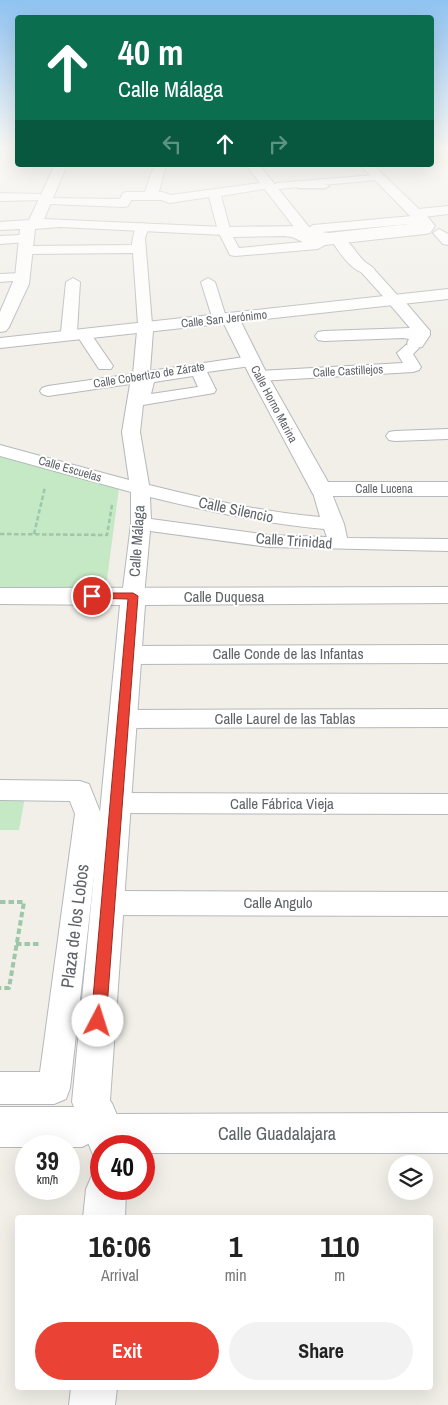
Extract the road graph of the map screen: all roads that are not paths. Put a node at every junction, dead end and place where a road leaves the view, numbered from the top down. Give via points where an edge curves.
1 (38, 214) edge
2 (220, 214) edge
3 (293, 214) edge
4 (416, 214) joint
5 (419, 214) edge
6 (0, 226) edge
7 (143, 227) junction
8 (308, 230) junction
9 (224, 232) junction
10 (28, 235) junction
11 (437, 235) edge
12 (0, 240) edge
13 (331, 241) junction
14 (139, 249) junction
15 (367, 270) joint
16 (20, 276) dead end
17 (0, 278) edge
18 (73, 282) dead end
19 (208, 282) dead end
20 (448, 294) edge
21 (395, 301) junction
22 (224, 317) junction
23 (0, 327) edge
24 (69, 332) dead end
25 (324, 336) dead end
26 (86, 337) dead end
27 (416, 341) junction
28 (0, 343) edge
29 (105, 366) dead end
30 (255, 368) junction
31 (140, 377) junction
32 (48, 391) dead end
33 (448, 434) edge
34 (395, 436) dead end
35 (0, 450) edge
36 (140, 489) junction
37 (320, 489) junction
38 (448, 489) edge
39 (140, 524) junction
40 (334, 524) junction
41 (339, 544) junction
42 (448, 545) edge
43 (448, 595) edge
44 (0, 596) edge
45 (133, 596) junction
46 (448, 654) edge
47 (128, 655) junction
48 (448, 718) edge
49 (123, 719) junction
50 (0, 790) edge
51 (117, 803) junction
52 (448, 804) edge
53 (109, 903) junction
54 (448, 904) edge
55 (0, 1088) edge
56 (0, 1128) edge
57 (104, 1132) edge
58 (448, 1133) edge
59 (105, 1200) edge
60 (104, 1215) edge
61 (94, 1390) edge
62 (92, 1405) edge

1 - 10 street
2 - 9 street
3 - 8 street
4 - 5 street
4 - 11 street
6 - 10 street
7 - 9 street
7 - 10 street via 70,223
7 - 14 street, Calle Málaga
8 - 8 street via 412,220 417,226 328,238
8 - 9 street
8 - 13 street via 311,237
9 - 9 street via 235,252 318,245 284,232
10 - 12 street
10 - 14 street via 71,251
10 - 23 street via 18,295
11 - 13 street
13 - 15 street
14 - 31 street, Calle Málaga via 145,328
15 - 21 street
16 - 17 street
18 - 24 street
19 - 22 street
20 - 21 street, Calle San Jerónimo
21 - 22 street, Calle San Jerónimo
21 - 27 street via 422,331
22 - 28 street, Calle San Jerónimo
22 - 30 street, Calle Horno Marina
25 - 27 street via 402,332
26 - 29 street
27 - 30 street, Calle Castillejos via 405,353 413,367
30 - 31 street, Calle Cobertizo de Zárate
30 - 37 street, Calle Horno Marina
31 - 32 street, Calle Cobertizo de Zárate
31 - 36 street, Calle Málaga via 131,432
33 - 34 street
35 - 36 street, Calle Escuelas
36 - 39 street, Calle Málaga
36 - 40 street, Calle Silencio via 284,520
37 - 38 street, Calle Lucena
37 - 40 street
39 - 41 street, Calle Trinidad via 268,541
39 - 45 street, Calle Málaga
40 - 41 street
41 - 42 street, Calle Trinidad
43 - 45 street, Calle Duquesa
44 - 45 street, Calle Duquesa
45 - 47 street, Calle Málaga
46 - 47 street, Calle Conde de las Infantas
47 - 49 street, Calle Málaga
48 - 49 street, Calle Laurel de las Tablas
49 - 51 street, Calle Málaga
50 - 55 street, Plaza de los Lobos via 80,791 88,814 54,1088
51 - 52 street, Calle Fábrica Vieja
51 - 53 street, Plaza de los Lobos
53 - 54 street, Calle Angulo
53 - 57 street, Plaza de los Lobos via 91,1102
56 - 57 street via 82,1128
57 - 58 street, Calle Guadalajara
59 - 60 street
61 - 62 street

